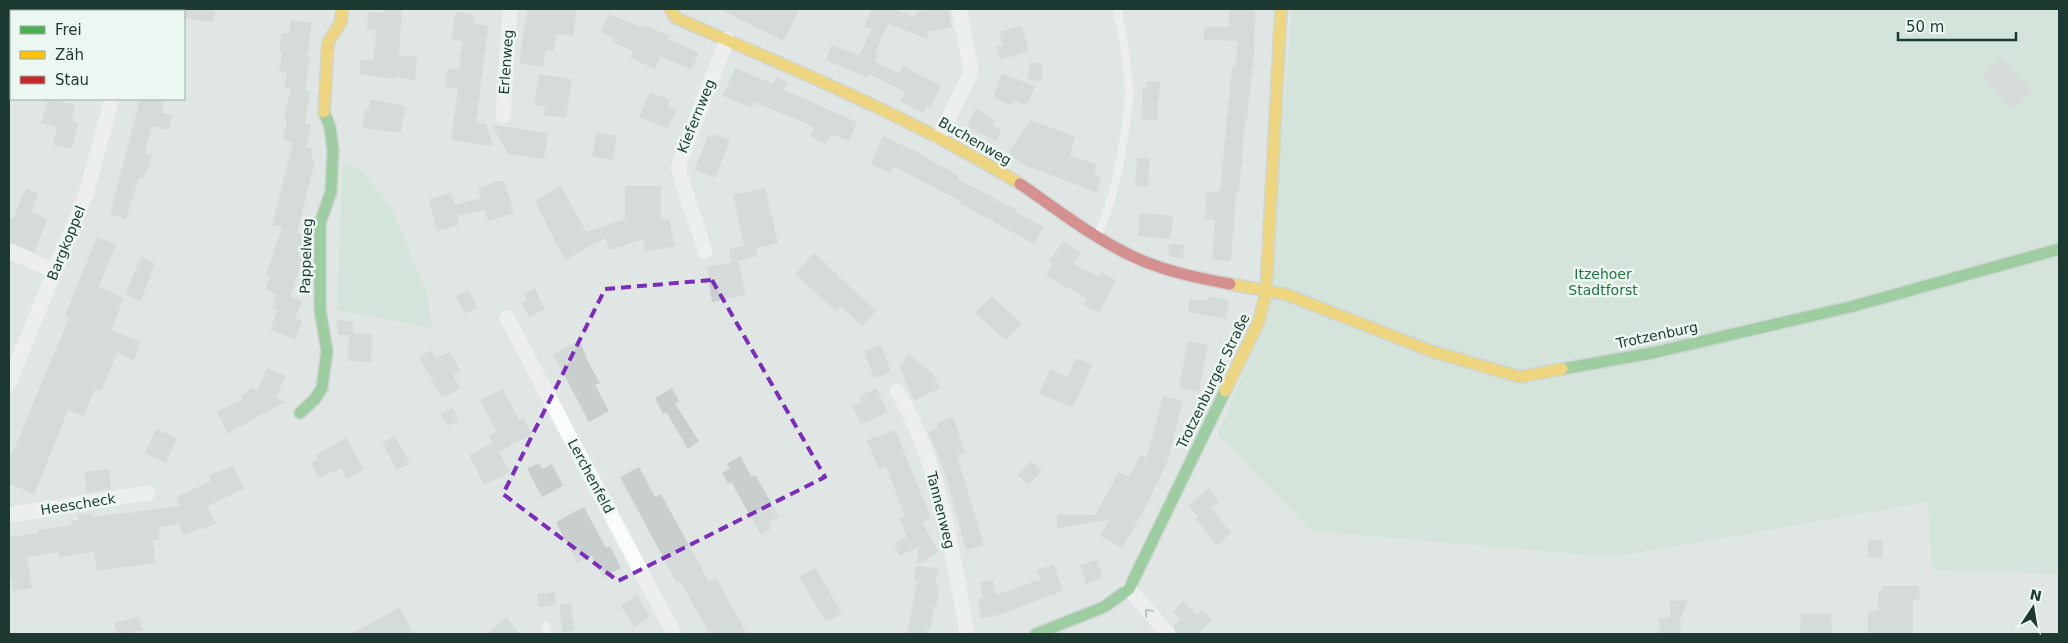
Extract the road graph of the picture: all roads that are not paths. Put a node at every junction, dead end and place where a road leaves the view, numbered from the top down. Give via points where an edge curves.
1 (342, 9) edge
2 (510, 9) edge
3 (670, 9) edge
4 (959, 9) edge
5 (1117, 9) edge
6 (1282, 9) edge
7 (727, 39) junction
8 (112, 100) edge
9 (503, 116) dead end
10 (939, 136) junction
11 (1097, 236) junction
12 (2059, 248) edge
13 (705, 251) dead end
14 (9, 252) edge
15 (55, 271) junction
16 (1266, 292) junction
17 (507, 318) dead end
18 (9, 383) edge
19 (897, 391) dead end
20 (300, 413) dead end
21 (148, 493) dead end
22 (9, 515) edge
23 (1129, 589) junction
24 (674, 634) edge
25 (966, 634) edge
26 (1036, 634) edge
27 (1168, 634) edge

1 - 20 street, Pappelweg via 341,22 328,42 323,106 333,151 331,192 320,223 320,310 328,351 322,388
2 - 9 street, Erlenweg
3 - 7 street, Buchenweg via 676,18
4 - 10 street via 970,75
5 - 11 lane via 1129,94 1114,186
6 - 16 street, Trotzenburger Straße
7 - 10 street, Buchenweg
7 - 13 street, Kiefernweg via 678,164
8 - 15 street, Bargkoppel via 85,197
10 - 11 street, Buchenweg
11 - 16 street, Buchenweg via 1134,257 1170,270
12 - 16 street, Trotzenburg via 1850,307 1652,353 1520,377 1431,351 1285,294
14 - 15 street
15 - 18 street, Bargkoppel
16 - 23 street, Trotzenburger Straße via 1259,322
17 - 24 street, Lerchenfeld
19 - 25 street, Tannenweg via 917,430 946,516
21 - 22 street, Heescheck
23 - 26 street, Trotzenburger Straße via 1104,607
27 -> 23 street

